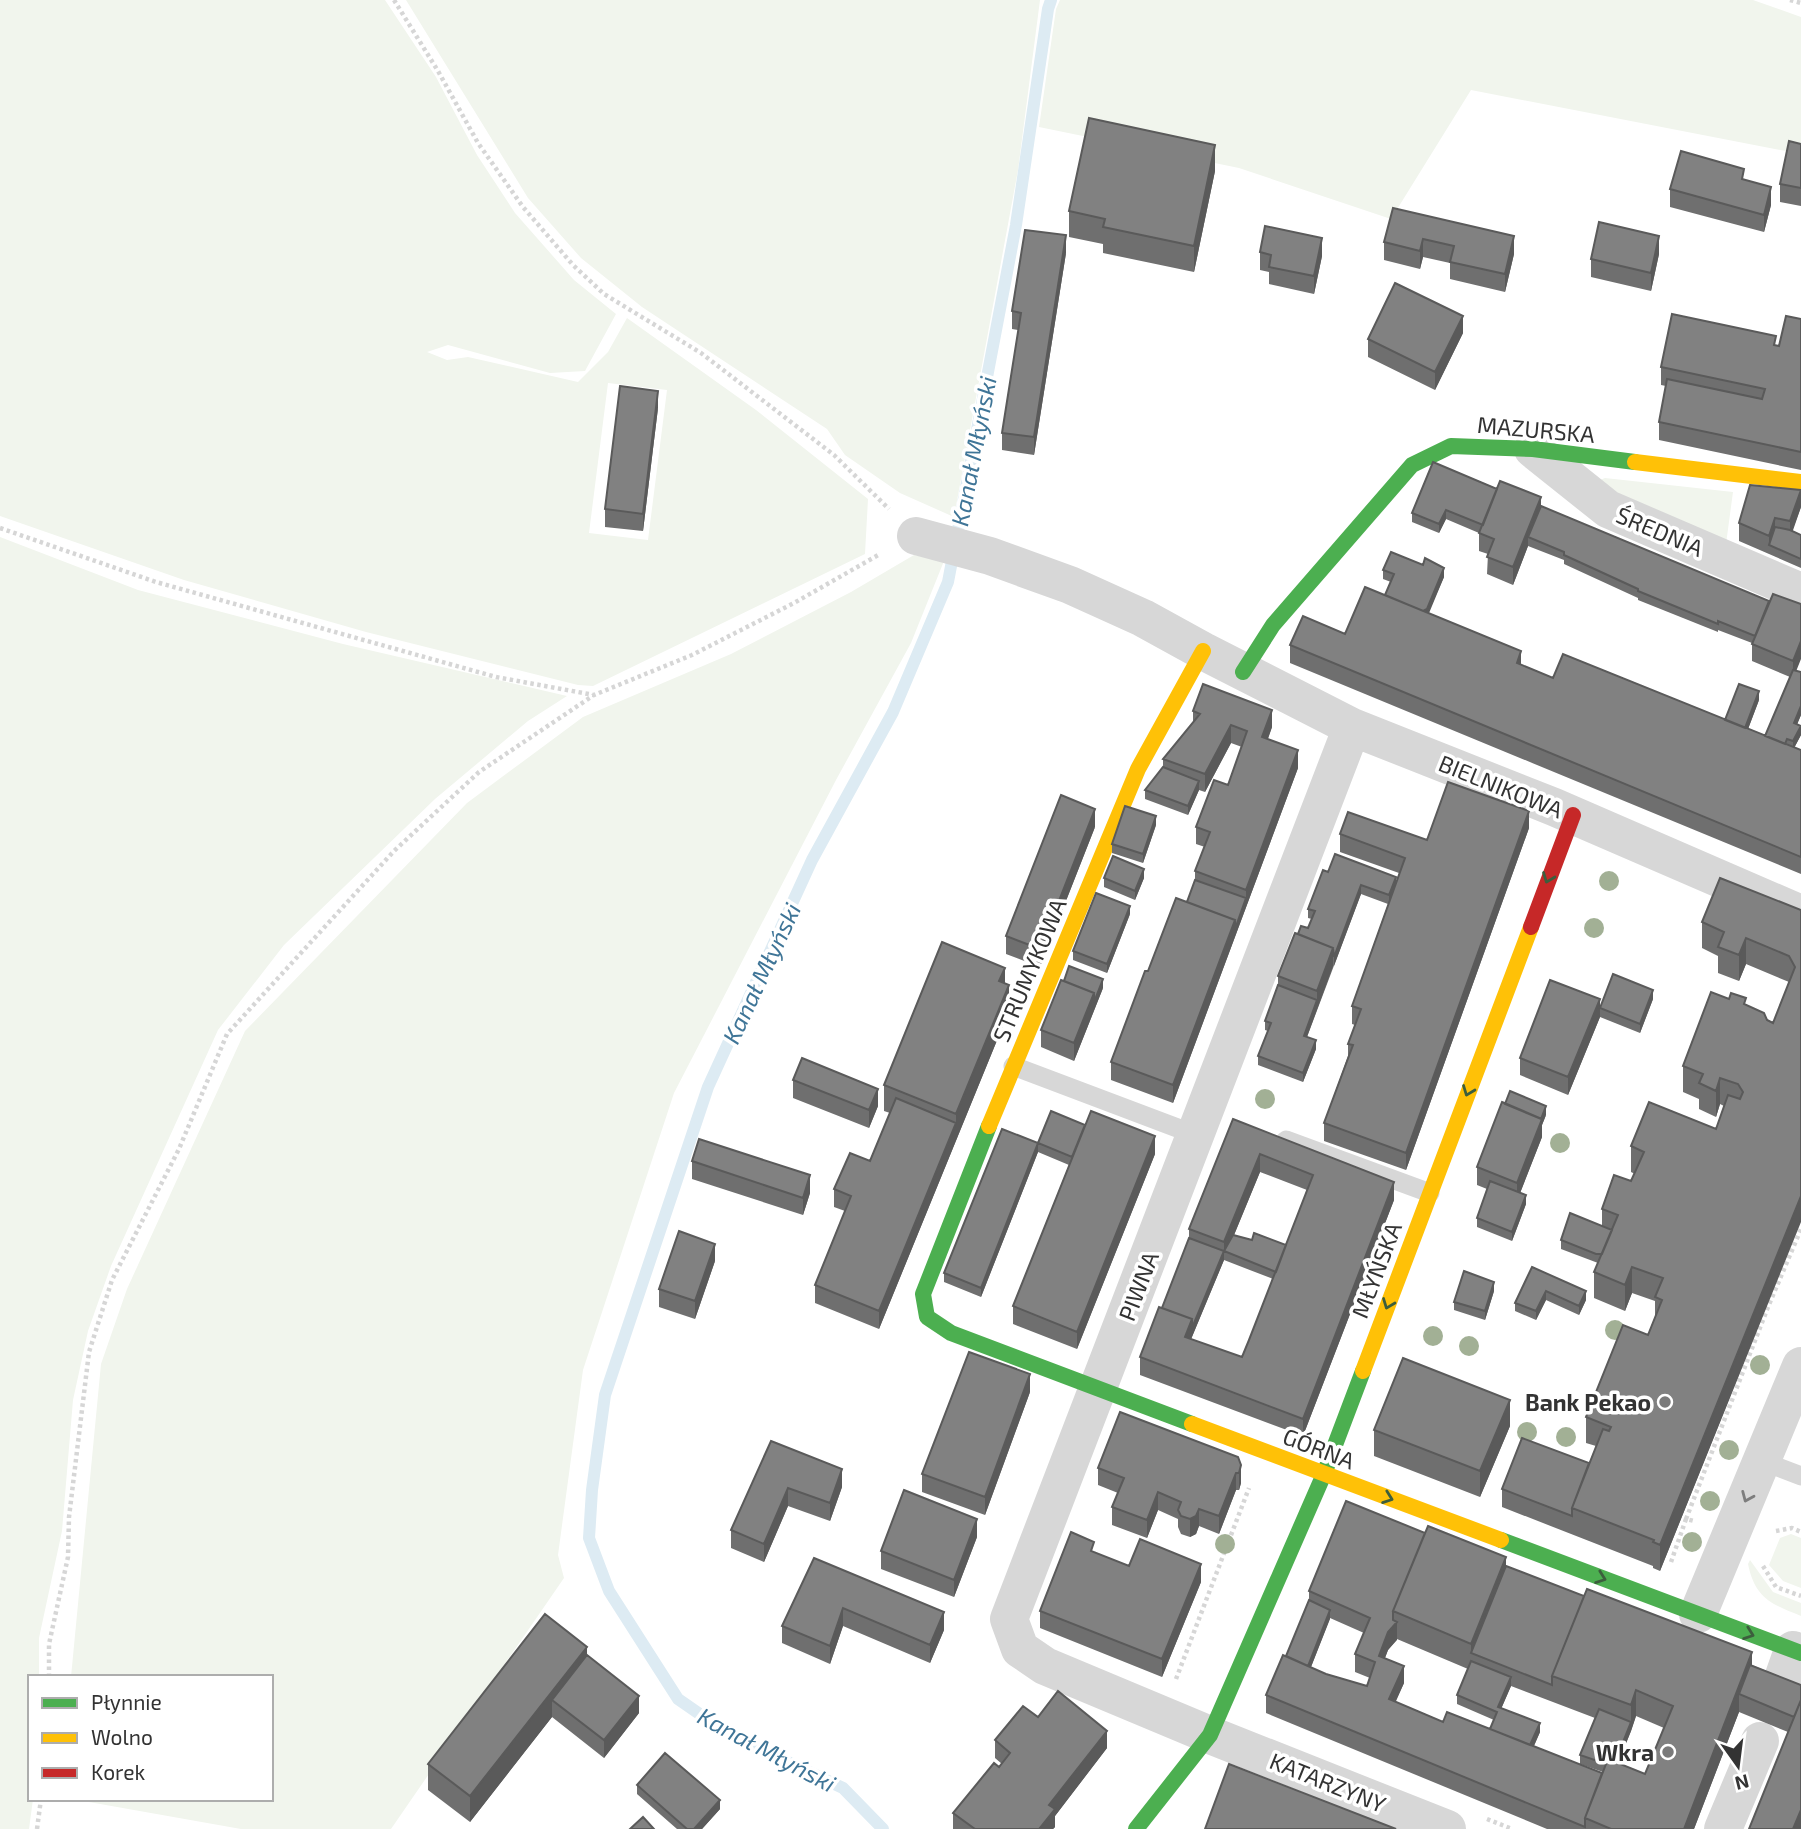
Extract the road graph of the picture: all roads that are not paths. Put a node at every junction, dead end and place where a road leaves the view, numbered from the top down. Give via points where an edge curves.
1 (1532, 449) junction
2 (1801, 482) edge
3 (916, 536) road end
4 (1801, 592) edge
5 (1203, 652) junction
6 (1243, 672) junction
7 (1352, 727) junction
8 (1573, 815) junction
9 (1801, 914) edge
10 (1013, 1066) junction
11 (1206, 1120) junction
12 (1268, 1134) edge
13 (1430, 1193) junction
14 (928, 1317) joint
15 (1801, 1366) edge
16 (1099, 1389) junction
17 (1762, 1461) junction
18 (1324, 1474) junction
19 (1801, 1476) edge
20 (1698, 1614) junction
21 (1797, 1651) edge
22 (1778, 1693) edge
23 (1210, 1735) junction
24 (1760, 1741) dead end
25 (1136, 1829) edge
26 (1447, 1829) edge
27 (1723, 1829) edge

1 - 2 street, MAZURSKA
1 - 4 street, ŚREDNIA via 1608,509
1 - 6 street, MAZURSKA via 1451,446 1412,465 1273,625
3 - 5 street, BIELNIKOWA via 1070,585
5 - 6 street, BIELNIKOWA
5 - 10 street, STRUMYKOWA via 1138,769
6 - 7 street, BIELNIKOWA
7 - 8 street, BIELNIKOWA
7 - 11 street, PIWNA
8 - 9 street, BIELNIKOWA
8 -> 13 street, MŁYŃSKA
10 - 11 lane
10 - 14 street, STRUMYKOWA via 923,1294
11 - 16 street, PIWNA
12 - 13 lane
13 -> 18 street, MŁYŃSKA
14 - 16 street, GÓRNA via 951,1333
15 - 17 street
16 - 18 street, GÓRNA
16 - 23 street, PIWNA via 1009,1619 1020,1649 1045,1666
17 - 19 lane
17 -> 20 street
18 -> 20 street, GÓRNA
18 - 23 street, MŁYŃSKA
20 -> 21 street, GÓRNA
21 - 22 street
23 - 25 street, MŁYŃSKA
23 - 26 street, KATARZYNY
24 - 27 street

